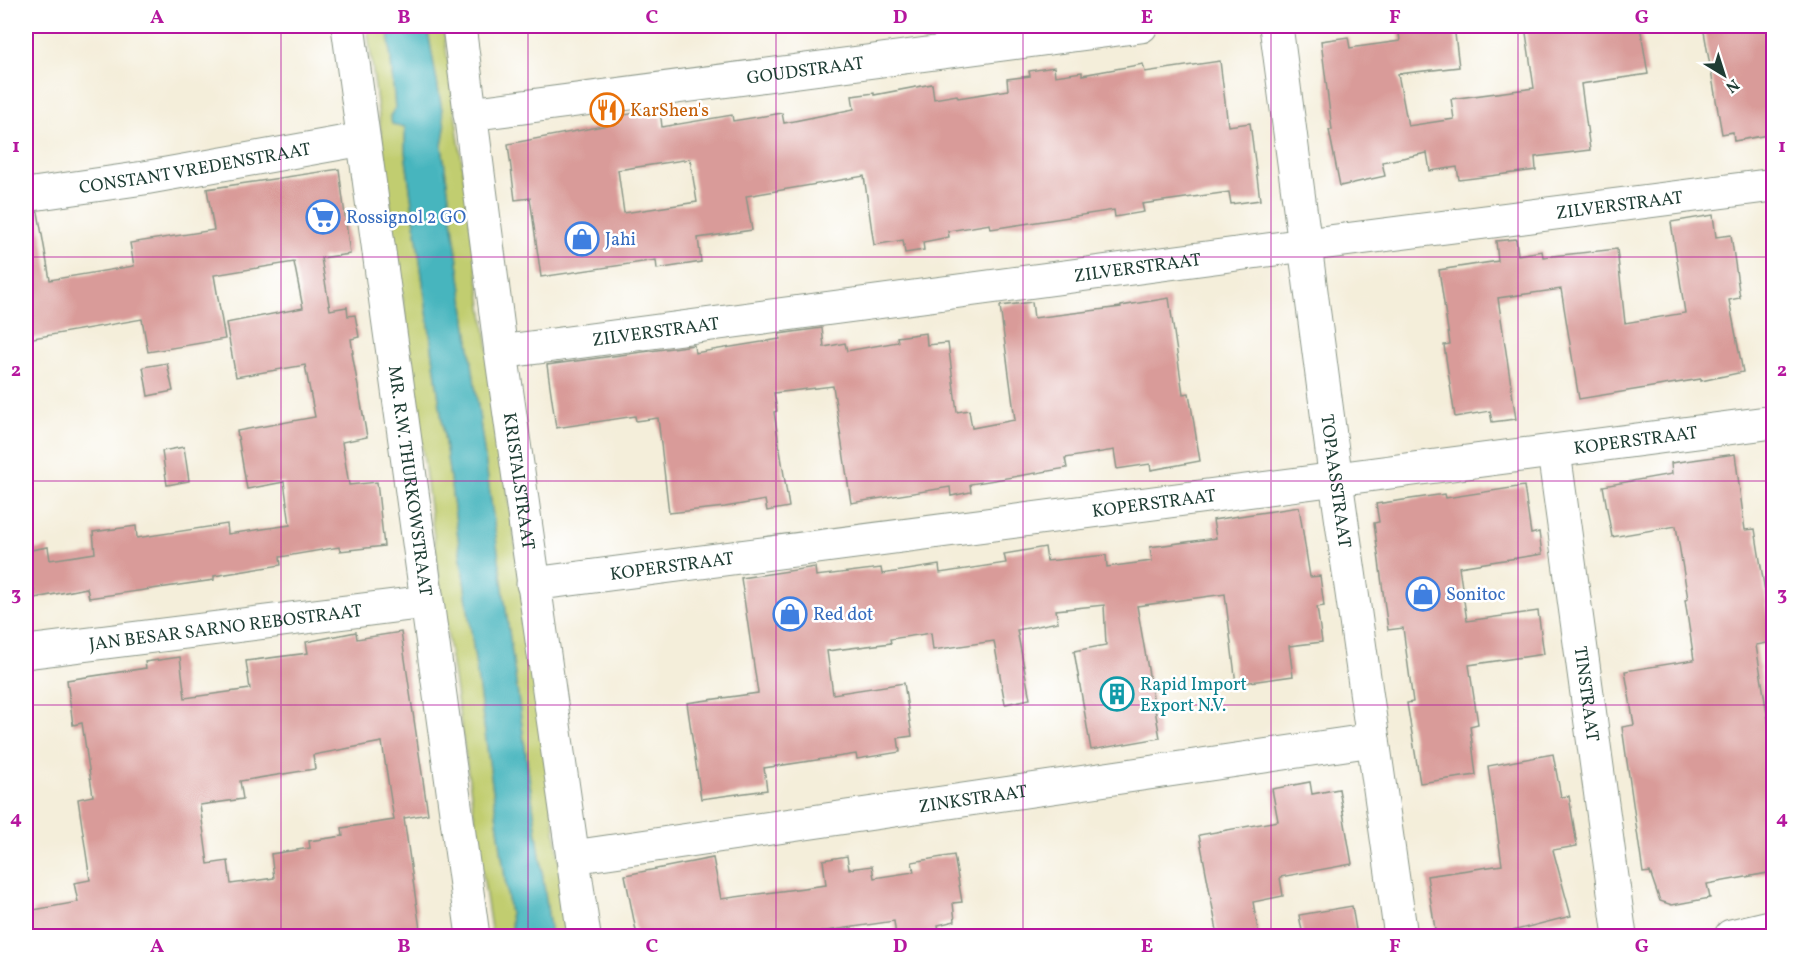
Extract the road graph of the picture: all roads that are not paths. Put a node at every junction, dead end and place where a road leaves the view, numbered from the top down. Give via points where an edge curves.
1 (348, 26) edge
2 (459, 26) edge
3 (1141, 26) edge
4 (1276, 26) edge
5 (470, 114) junction
6 (363, 139) junction
7 (1773, 185) edge
8 (26, 195) edge
9 (1305, 245) junction
10 (501, 352) junction
11 (1773, 427) edge
12 (1554, 452) junction
13 (1336, 481) junction
14 (533, 584) junction
15 (426, 602) junction
16 (26, 652) edge
17 (1373, 740) junction
18 (573, 857) junction
19 (1773, 926) edge
20 (473, 936) edge
21 (584, 936) edge
22 (1401, 936) edge
23 (1620, 936) edge
24 (1731, 936) edge

1 - 6 street, MR. R.W. THURKOWSTRAAT
2 - 5 street, KRISTALSTRAAT
3 - 5 street, GOUDSTRAAT
4 - 9 street, TOPAASSTRAAT
5 - 10 street, KRISTALSTRAAT
6 - 8 street, CONSTANT VREDENSTRAAT
6 - 15 street, MR. R.W. THURKOWSTRAAT
7 - 9 street, ZILVERSTRAAT
9 - 10 street, ZILVERSTRAAT
9 - 13 street, TOPAASSTRAAT
10 - 14 street, KRISTALSTRAAT
11 - 12 street, KOPERSTRAAT
12 - 13 street, KOPERSTRAAT
12 - 23 street, TINSTRAAT
13 - 14 street, KOPERSTRAAT
13 - 17 street, TOPAASSTRAAT
14 - 18 street, KRISTALSTRAAT
15 - 16 street, JAN BESAR SARNO REBOSTRAAT
15 - 20 street, MR. R.W. THURKOWSTRAAT
17 - 18 street, ZINKSTRAAT
17 - 22 street, TOPAASSTRAAT
18 - 21 street, KRISTALSTRAAT
19 - 24 street

